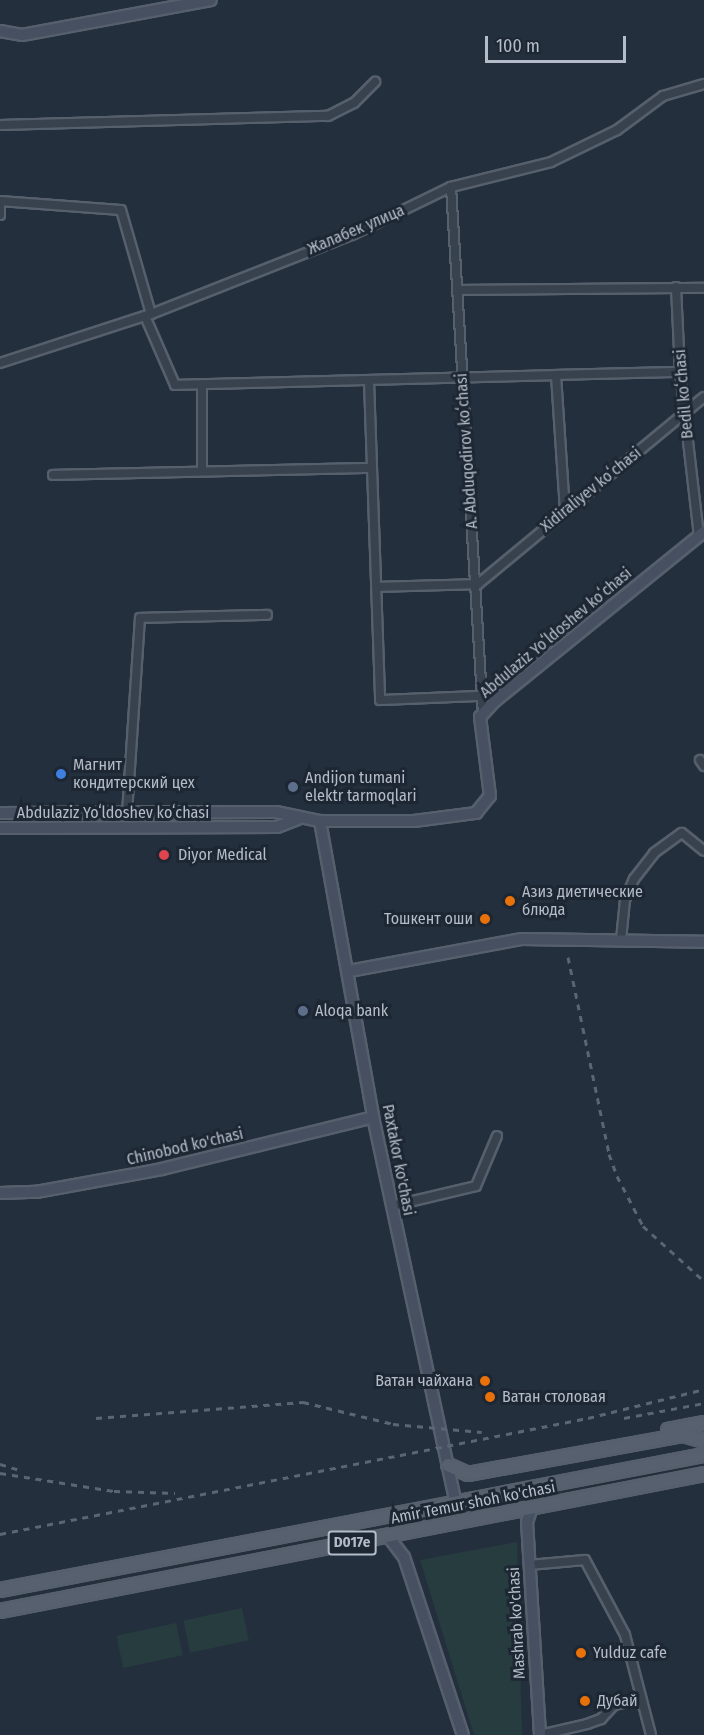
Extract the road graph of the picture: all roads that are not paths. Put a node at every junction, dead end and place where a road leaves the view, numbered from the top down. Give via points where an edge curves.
1 (211, 0) edge
2 (0, 31) edge
3 (375, 82) dead end
4 (704, 84) edge
5 (0, 125) edge
6 (451, 188) junction
7 (0, 215) edge
8 (676, 287) junction
9 (704, 288) edge
10 (459, 290) junction
11 (148, 315) junction
12 (0, 363) edge
13 (680, 372) junction
14 (556, 375) junction
15 (461, 377) junction
16 (369, 381) junction
17 (202, 385) junction
18 (704, 397) edge
19 (685, 413) junction
20 (372, 468) junction
21 (202, 471) junction
22 (53, 475) dead end
23 (565, 511) junction
24 (701, 534) edge
25 (478, 584) junction
26 (378, 587) junction
27 (267, 615) dead end
28 (479, 696) junction
29 (483, 714) junction
30 (0, 813) edge
31 (100, 813) junction
32 (127, 813) junction
33 (298, 819) junction
34 (320, 821) junction
35 (0, 828) edge
36 (100, 828) junction
37 (704, 851) edge
38 (621, 940) junction
39 (704, 942) edge
40 (349, 971) junction
41 (373, 1117) junction
42 (497, 1136) dead end
43 (0, 1193) edge
44 (392, 1206) junction
45 (704, 1423) edge
46 (704, 1441) edge
47 (704, 1455) edge
48 (448, 1465) junction
49 (704, 1474) edge
50 (456, 1503) junction
51 (531, 1510) junction
52 (388, 1536) junction
53 (529, 1565) junction
54 (0, 1590) edge
55 (0, 1611) edge
56 (641, 1699) junction
57 (463, 1735) edge
58 (540, 1735) edge
59 (651, 1735) edge

1 - 2 main road via 22,35
3 - 5 street via 354,103 328,116
4 - 6 street, Жалабек улица via 663,96 617,130 550,162
6 - 10 street, A. Abduqodirov koʻchasi
6 - 11 street, Жалабек улица via 352,234
7 - 11 street via 0,201 121,210
8 - 9 street
8 - 10 street
8 - 13 street, Bedil koʻchasi
10 - 15 street, A. Abduqodirov koʻchasi
11 - 12 street, Жалабек улица
11 - 17 street via 175,385
13 - 14 street
13 - 19 street, Bedil koʻchasi
14 - 15 street
14 - 23 street
15 - 16 street
15 - 25 street, A. Abduqodirov koʻchasi
16 - 17 street
16 - 20 street
17 - 21 street
18 - 19 street, Xidiraliyev koʻchasi
19 - 23 street, Xidiraliyev koʻchasi
19 - 24 street, Bedil koʻchasi
20 - 21 street
20 - 26 street
21 - 22 street
23 - 25 street, Xidiraliyev koʻchasi
24 - 29 main road, Abdulaziz Yoʻldoshev koʻchasi
25 - 26 street
25 - 28 street, A. Abduqodirov koʻchasi
26 - 28 street via 380,700
27 - 32 street via 140,618
28 - 29 street, A. Abduqodirov koʻchasi
29 - 34 main road, Abdulaziz Yoʻldoshev koʻchasi via 478,724 486,748 490,796 476,813 414,821
30 - 31 main road, Abdulaziz Yoʻldoshev koʻchasi
31 - 32 main road, Abdulaziz Yoʻldoshev koʻchasi
31 - 36 main road
32 - 33 main road, Abdulaziz Yoʻldoshev koʻchasi via 276,812
33 - 34 main road, Abdulaziz Yoʻldoshev koʻchasi
33 - 36 main road, Abdulaziz Yoʻldoshev koʻchasi via 277,826
34 - 40 main road, Paxtakor ko'chasi
35 - 36 main road, Abdulaziz Yoʻldoshev koʻchasi
37 - 38 street via 682,833 654,853 634,879 625,900
38 - 39 main road
38 - 40 main road via 522,939
40 - 41 main road, Paxtakor ko'chasi
41 - 43 main road, Chinobod ko'chasi via 162,1169 36,1192
41 - 44 main road, Paxtakor ko'chasi
42 - 44 street via 476,1186
44 - 48 main road, Paxtakor ko'chasi
45 - 48 main road via 474,1465
46 - 48 main road via 683,1435 468,1474
47 - 50 main road, Amir Temur shoh ko'chasi / D017e
48 - 50 main road, Paxtakor ko'chasi
49 - 51 main road, Amir Temur shoh ko'chasi / D017e
50 - 54 main road, Amir Temur shoh ko'chasi / D017e
51 - 52 main road, Amir Temur shoh ko'chasi / D017e
51 - 53 main road, Mashrab ko'chasi via 527,1522
52 - 55 main road, Amir Temur shoh ko'chasi / D017e
52 - 57 main road via 404,1557
53 - 56 street via 585,1560 625,1635
53 - 58 main road, Mashrab ko'chasi
56 - 58 street via 614,1705 601,1719 587,1724
56 - 59 street

